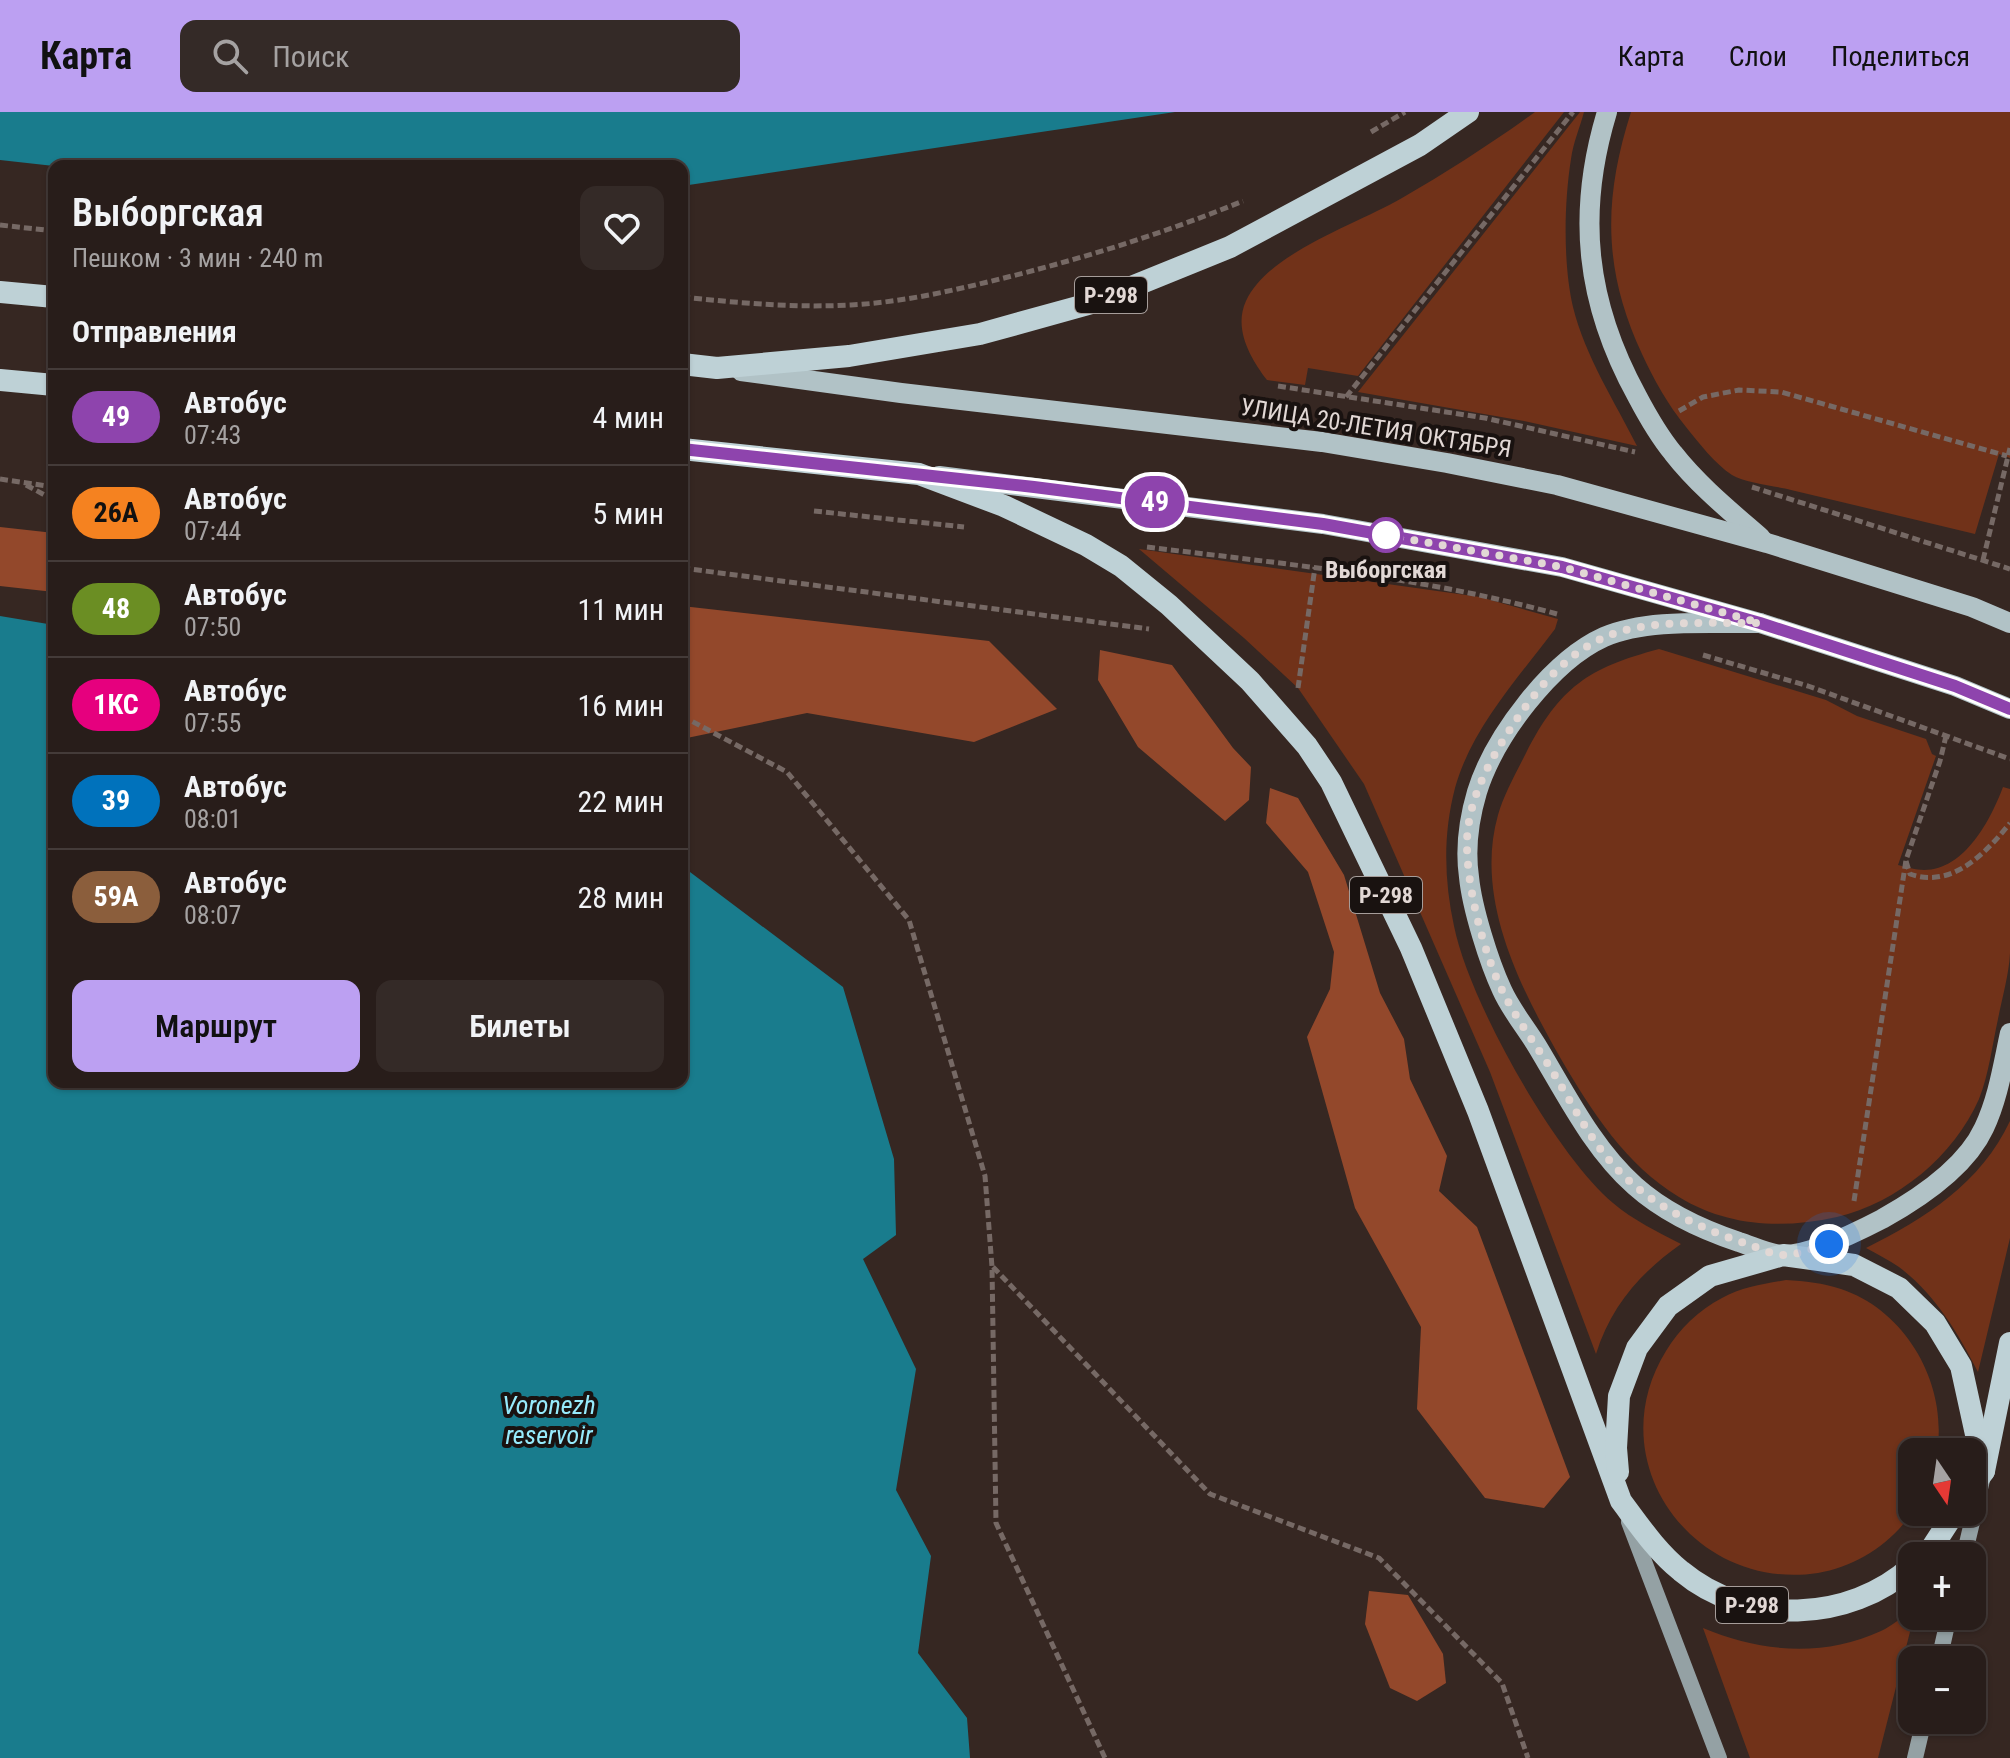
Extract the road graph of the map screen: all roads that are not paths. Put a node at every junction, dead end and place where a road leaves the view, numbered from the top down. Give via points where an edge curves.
1 (1468, 112) edge
2 (1607, 112) edge
3 (0, 292) edge
4 (48, 296) edge
5 (688, 365) edge
6 (717, 368) junction
7 (0, 380) edge
8 (48, 384) edge
9 (688, 450) edge
10 (919, 474) junction
11 (1767, 543) junction
12 (1760, 623) junction
13 (2010, 623) edge
14 (2010, 709) edge
15 (2010, 1033) edge
16 (1783, 1255) junction
17 (2010, 1343) edge
18 (1972, 1438) edge
19 (1986, 1446) edge
20 (1621, 1501) junction
21 (1898, 1578) edge
22 (1921, 1734) edge
23 (1719, 1758) edge
24 (1915, 1758) edge

1 - 6 highway, Р-298 via 1420,145 1230,247 1092,303 980,334 849,356
2 - 11 main road via 1593,176 1590,265 1618,361 1671,451
3 - 4 highway
5 - 6 highway, Р-298
6 - 11 main road, УЛИЦА 20-ЛЕТИЯ ОКТЯБРЯ via 1369,449 1557,485
7 - 8 highway
9 - 10 highway, Р-298
10 - 12 main road via 1443,544 1562,567
10 - 20 highway, Р-298 via 1004,506 1121,566 1250,681 1307,746 1351,820 1411,948 1478,1111
11 - 13 main road, УЛИЦА 20-ЛЕТИЯ ОКТЯБРЯ
12 - 14 main road
12 - 16 main road via 1647,626 1604,637 1565,661 1504,738 1477,791 1467,837 1469,878 1503,991 1616,1168 1637,1188 1698,1226
15 - 16 main road via 1996,1099 1983,1131 1963,1158 1901,1208 1868,1226 1829,1244
16 - 18 highway via 1854,1265 1899,1288 1935,1323 1961,1366
16 - 20 highway via 1710,1276 1668,1306 1637,1348 1619,1396
17 - 19 highway
20 - 21 highway, Р-298 via 1681,1572 1721,1596 1765,1609 1811,1611 1856,1601
20 - 23 main road
22 - 24 main road

